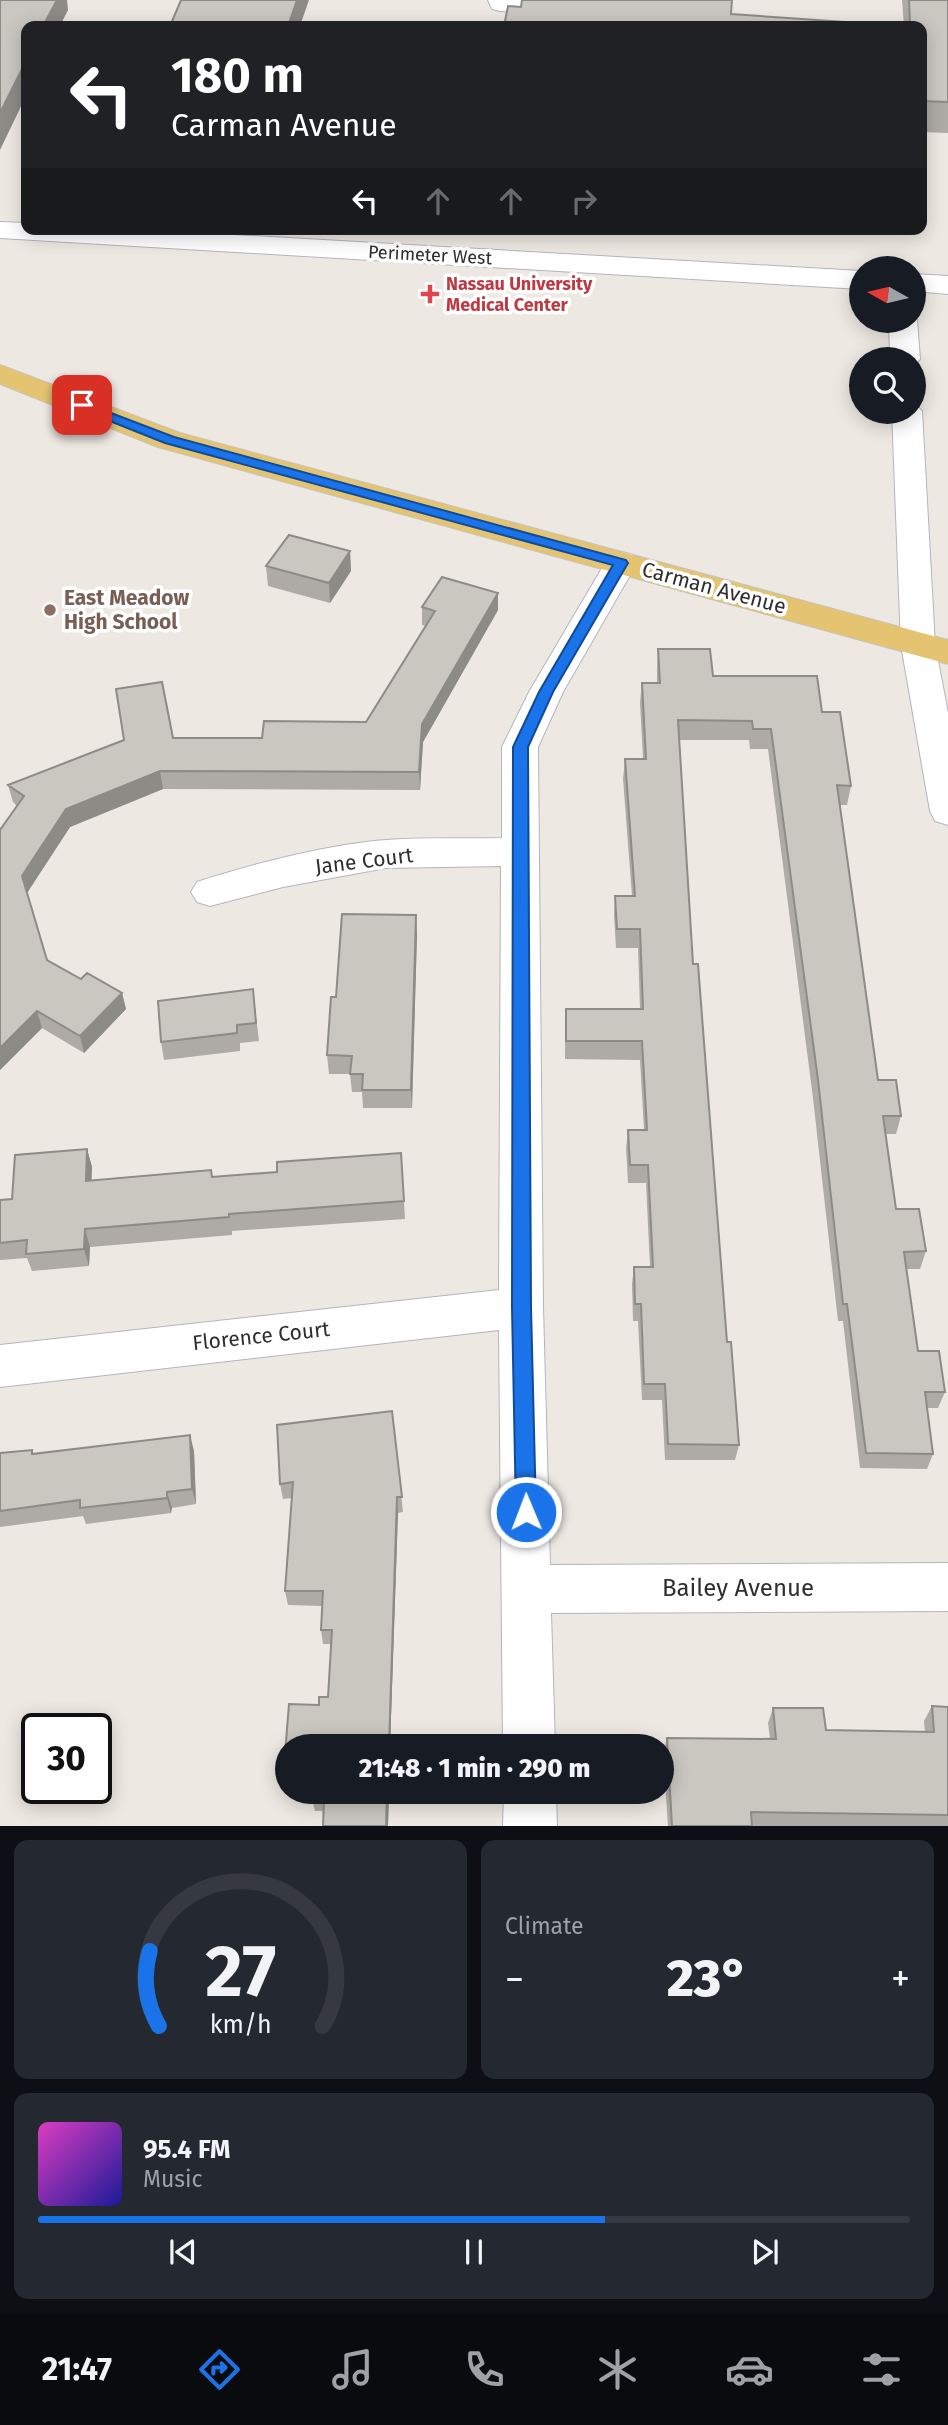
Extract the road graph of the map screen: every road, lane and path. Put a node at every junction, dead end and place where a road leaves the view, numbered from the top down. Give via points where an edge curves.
1 (586, 0) edge
2 (500, 2) edge
3 (0, 230) edge
4 (21, 231) edge
5 (86, 235) edge
6 (849, 279) edge
7 (926, 284) edge
8 (948, 285) edge
9 (0, 374) edge
10 (908, 424) edge
11 (621, 563) junction
12 (933, 648) edge
13 (948, 811) edge
14 (521, 852) junction
15 (210, 892) dead end
16 (522, 1307) junction
17 (0, 1366) edge
18 (948, 1587) edge
19 (528, 1589) junction
20 (529, 1734) edge
21 (530, 1804) edge
22 (530, 1826) edge

1 - 2 street via 584,9
3 - 4 street, Perimeter West
5 - 6 street, Perimeter West
7 - 8 street
9 - 11 main road, Carman Avenue via 169,440
10 - 12 street
11 - 12 main road, Carman Avenue
11 - 14 street via 546,692 520,747
12 - 13 street
14 - 15 street, Jane Court via 386,854
14 - 16 street
16 - 17 street, Florence Court
16 - 19 street
18 - 19 street, Bailey Avenue
19 - 20 street
21 - 22 street

